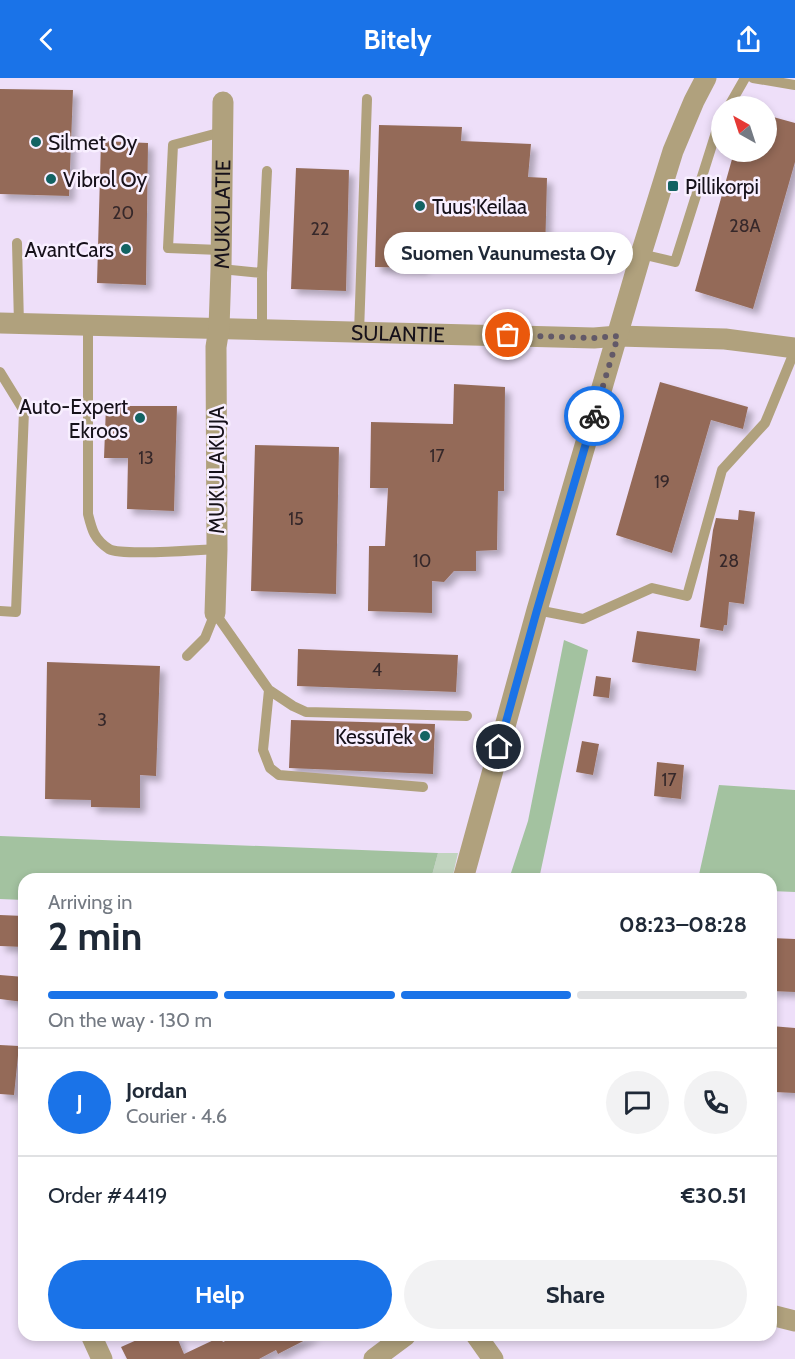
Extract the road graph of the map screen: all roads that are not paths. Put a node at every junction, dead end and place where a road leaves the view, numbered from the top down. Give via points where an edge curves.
1 (706, 78) edge
2 (745, 78) edge
3 (753, 78) edge
4 (795, 85) edge
5 (735, 96) edge
6 (367, 99) dead end
7 (223, 102) dead end
8 (222, 132) junction
9 (711, 148) edge
10 (267, 171) dead end
11 (17, 243) dead end
12 (641, 254) junction
13 (220, 260) junction
14 (262, 273) junction
15 (10, 324) edge
16 (88, 326) junction
17 (219, 328) junction
18 (262, 329) junction
19 (359, 333) junction
20 (618, 336) junction
21 (795, 349) edge
22 (0, 372) edge
23 (217, 549) junction
24 (537, 610) junction
25 (0, 611) edge
26 (215, 613) junction
27 (187, 656) dead end
28 (269, 690) junction
29 (467, 716) dead end
30 (423, 787) dead end
31 (466, 873) edge
32 (777, 1316) edge
33 (795, 1321) edge
34 (94, 1341) edge
35 (398, 1341) edge
36 (480, 1341) edge
37 (102, 1359) edge
38 (374, 1359) edge
39 (493, 1359) edge

1 - 12 street via 673,151
2 - 5 lane
3 - 4 lane
6 - 19 lane
7 - 8 street, MUKULATIE
8 - 13 street, MUKULATIE
8 - 13 lane via 173,145 168,248
9 - 12 lane via 675,262
10 - 14 lane
11 - 15 lane
12 - 20 street
13 - 14 lane
13 - 17 street, MUKULATIE
14 - 18 lane
15 - 16 street, SULANTIE
16 - 17 street, SULANTIE
16 - 23 lane via 88,514 93,534 110,550 129,553
17 - 18 street, SULANTIE
17 - 23 street, MUKULAKUJA
18 - 19 street, SULANTIE
19 - 20 street, SULANTIE
20 - 21 street, SULANTIE via 725,339
20 - 24 street
21 - 24 lane via 765,423 722,470 687,596 652,588 583,620
22 - 25 lane via 24,411 16,612
23 - 26 street, MUKULAKUJA
24 - 31 street
26 - 27 lane via 205,638
26 - 28 lane
28 - 29 lane via 306,712
28 - 30 lane via 263,750 270,768 279,775
32 - 33 street
34 - 37 street
35 - 38 street
36 - 39 street

